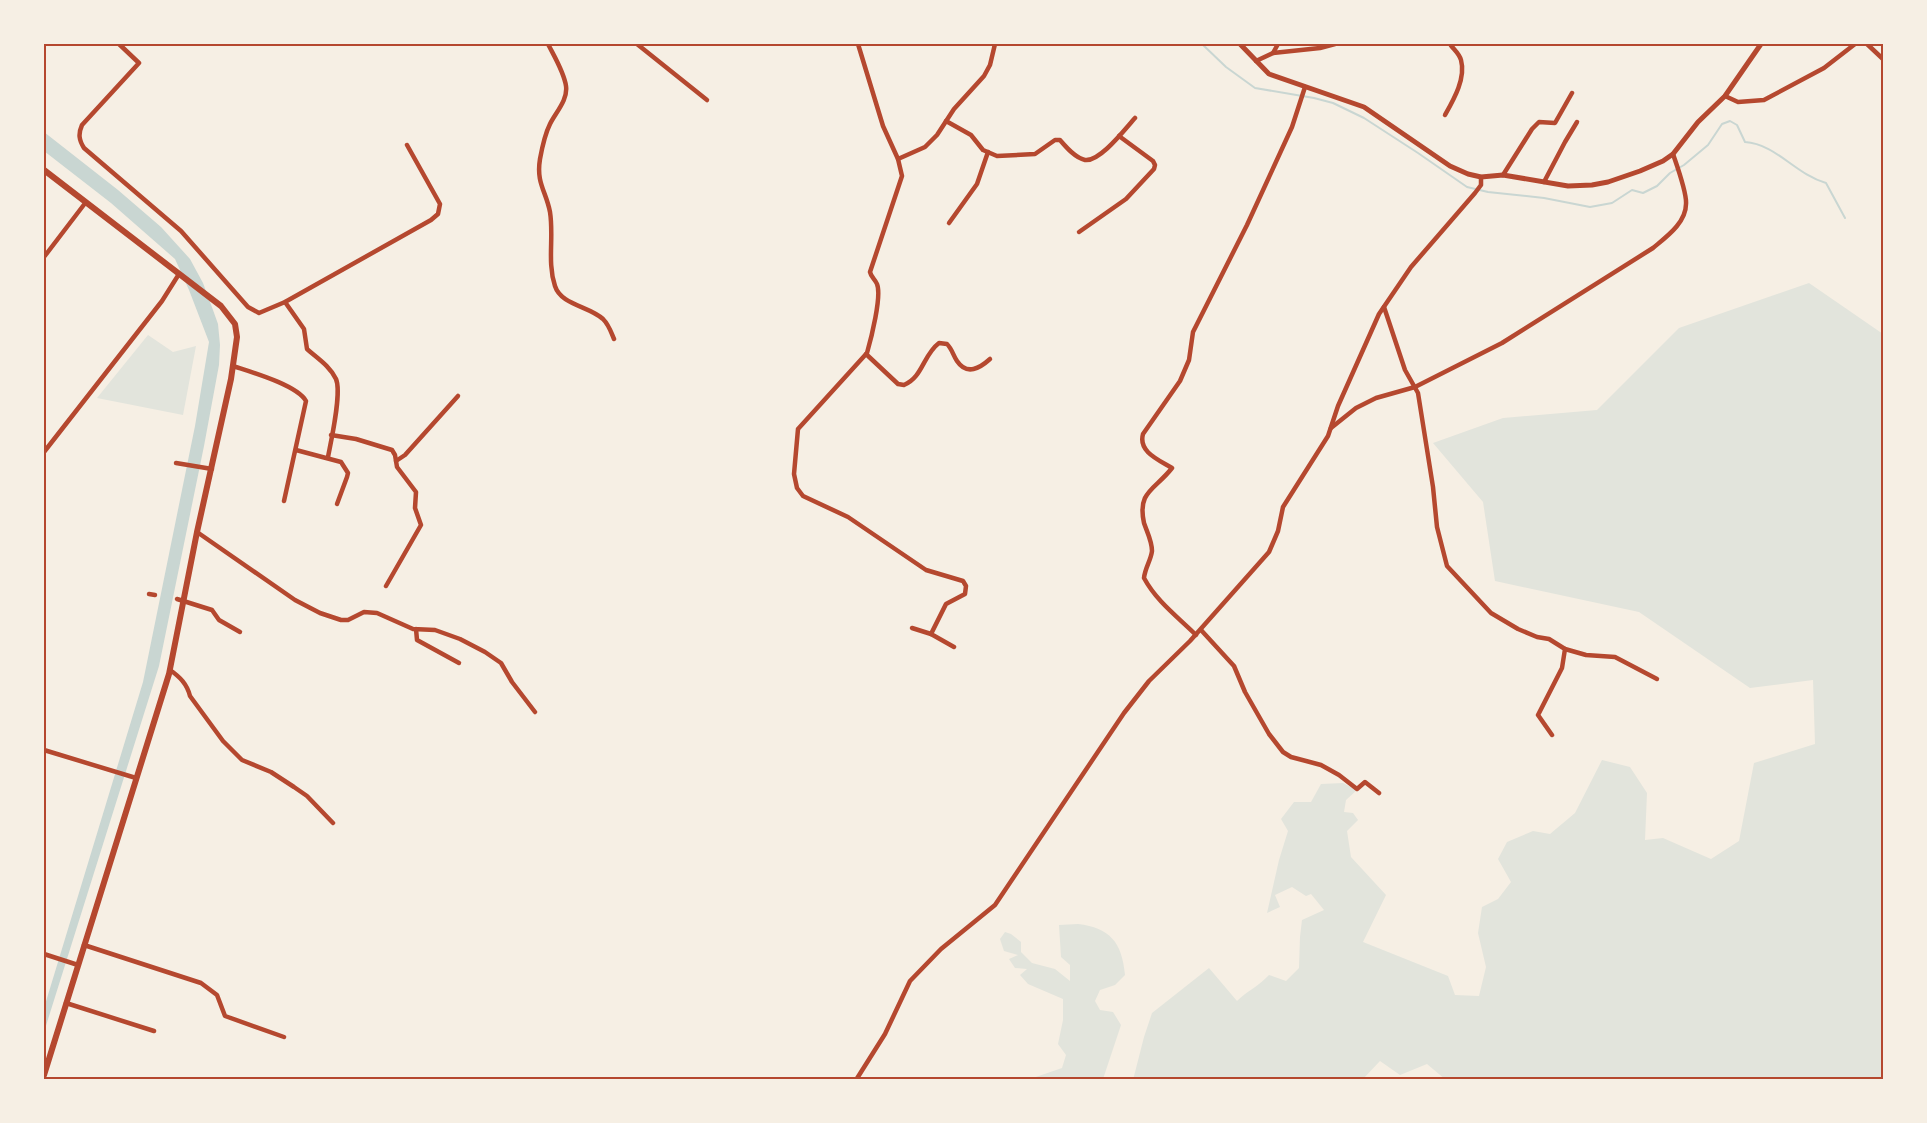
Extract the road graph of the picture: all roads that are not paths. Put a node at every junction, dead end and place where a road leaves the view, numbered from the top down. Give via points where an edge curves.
1 (119, 44) edge
2 (548, 44) edge
3 (637, 44) edge
4 (858, 44) edge
5 (995, 44) edge
6 (1240, 44) edge
7 (1278, 44) edge
8 (1335, 44) edge
9 (1450, 44) edge
10 (1761, 44) edge
11 (1856, 44) edge
12 (1867, 44) edge
13 (1272, 53) junction
14 (1884, 60) edge
15 (1256, 61) junction
16 (1304, 89) junction
17 (1572, 93) dead end
18 (1725, 96) junction
19 (707, 100) dead end
20 (1445, 115) dead end
21 (1135, 118) dead end
22 (946, 121) junction
23 (1577, 122) dead end
24 (1119, 136) junction
25 (407, 145) dead end
26 (988, 152) junction
27 (1673, 154) junction
28 (898, 159) junction
29 (44, 170) edge
30 (1503, 175) junction
31 (1481, 177) junction
32 (1544, 182) junction
33 (86, 202) junction
34 (949, 223) dead end
35 (1079, 232) dead end
36 (44, 257) edge
37 (181, 275) junction
38 (285, 302) junction
39 (1384, 307) junction
40 (614, 339) dead end
41 (866, 354) junction
42 (990, 359) dead end
43 (233, 366) junction
44 (1415, 387) junction
45 (458, 396) dead end
46 (1329, 430) junction
47 (332, 435) junction
48 (296, 450) junction
49 (44, 452) edge
50 (328, 457) junction
51 (396, 461) junction
52 (179, 463) dead end
53 (212, 469) junction
54 (284, 501) dead end
55 (337, 504) dead end
56 (198, 532) junction
57 (386, 586) dead end
58 (180, 600) junction
59 (912, 628) dead end
60 (416, 629) junction
61 (1201, 630) junction
62 (240, 632) dead end
63 (931, 634) junction
64 (1196, 635) junction
65 (954, 647) dead end
66 (1565, 649) junction
67 (459, 663) dead end
68 (170, 670) junction
69 (1657, 679) dead end
70 (535, 712) dead end
71 (1552, 735) dead end
72 (44, 750) edge
73 (136, 778) junction
74 (1379, 793) dead end
75 (333, 823) dead end
76 (84, 945) junction
77 (44, 954) edge
78 (78, 965) junction
79 (66, 1003) junction
80 (154, 1031) dead end
81 (285, 1036) dead end
82 (44, 1075) edge
83 (856, 1080) edge

1 - 38 street via 140,63 82,125 79,131 84,148 181,231 248,308 259,313
2 - 40 street via 566,86 545,137 538,174 550,210 555,288 561,296 603,319
3 - 19 street
4 - 28 street via 883,126
5 - 22 street via 984,76
6 - 15 street
7 - 13 street
8 - 13 street
9 - 20 street via 1461,60 1462,76
10 - 18 street
11 - 18 street via 1824,68 1764,100 1737,102
12 - 14 street
13 - 15 street
15 - 16 street via 1269,74
16 - 31 street via 1364,108 1450,166
16 - 64 street via 1292,127 1193,332 1189,360 1180,381 1141,440 1145,450 1172,468 1142,501 1152,553 1144,578 1170,612
17 - 30 street via 1555,123 1539,122 1532,129
18 - 27 street
21 - 24 street
22 - 26 street via 971,135
22 - 28 street via 925,147
23 - 32 street
24 - 26 street via 1101,155 1090,160 1077,156 1060,140 1035,154 998,156
24 - 35 street via 1153,161 1154,169 1126,199
25 - 38 street via 440,204 438,214
26 - 34 street via 977,184
27 - 32 street via 1608,182 1568,186
27 - 44 street via 1686,204 1682,219 1671,233 1502,343
28 - 41 street via 902,176 870,272 878,295
29 - 33 main road
30 - 31 street
30 - 32 street
31 - 39 street via 1475,193 1410,267
33 - 36 street
33 - 37 main road
37 - 43 main road via 221,306 235,324
37 - 49 street
38 - 47 street via 304,329 307,349 337,380
39 - 44 street via 1404,370
39 - 46 street
41 - 42 street via 898,384 904,385 918,375 939,343 947,344 959,364 971,369 980,368
41 - 63 street via 798,429 794,474 797,489 926,570 963,580 965,594 946,604
43 - 48 street via 264,376 304,397
43 - 53 main road
44 - 46 street via 1376,398
44 - 66 street via 1447,566 1491,613
45 - 51 street
46 - 61 street via 1283,507 1269,552
47 - 50 street
47 - 51 street via 385,447 392,450
48 - 50 street
48 - 54 street
50 - 55 street via 341,462 348,473
51 - 57 street via 416,492 415,508 421,525
52 - 53 street
53 - 56 main road
56 - 58 main road
56 - 60 street via 320,613 341,620 364,612 377,613
58 - 62 street via 212,610 219,620
58 - 68 main road
59 - 63 street
60 - 67 street via 417,640
60 - 70 street via 435,630 460,639 501,663
61 - 64 street
61 - 74 street via 1234,666 1245,692 1283,752 1321,765 1357,789 1365,782
63 - 65 street
64 - 83 street via 1149,681 1124,713 995,905 941,949 910,981 885,1034
66 - 69 street via 1615,657
66 - 71 street via 1562,668 1538,715
68 - 73 main road
68 - 75 street via 180,678 231,750 307,796
72 - 73 street
73 - 76 main road
76 - 78 main road
76 - 81 street via 201,983 217,995 225,1016
77 - 78 street
78 - 79 main road
79 - 80 street
79 - 82 main road

